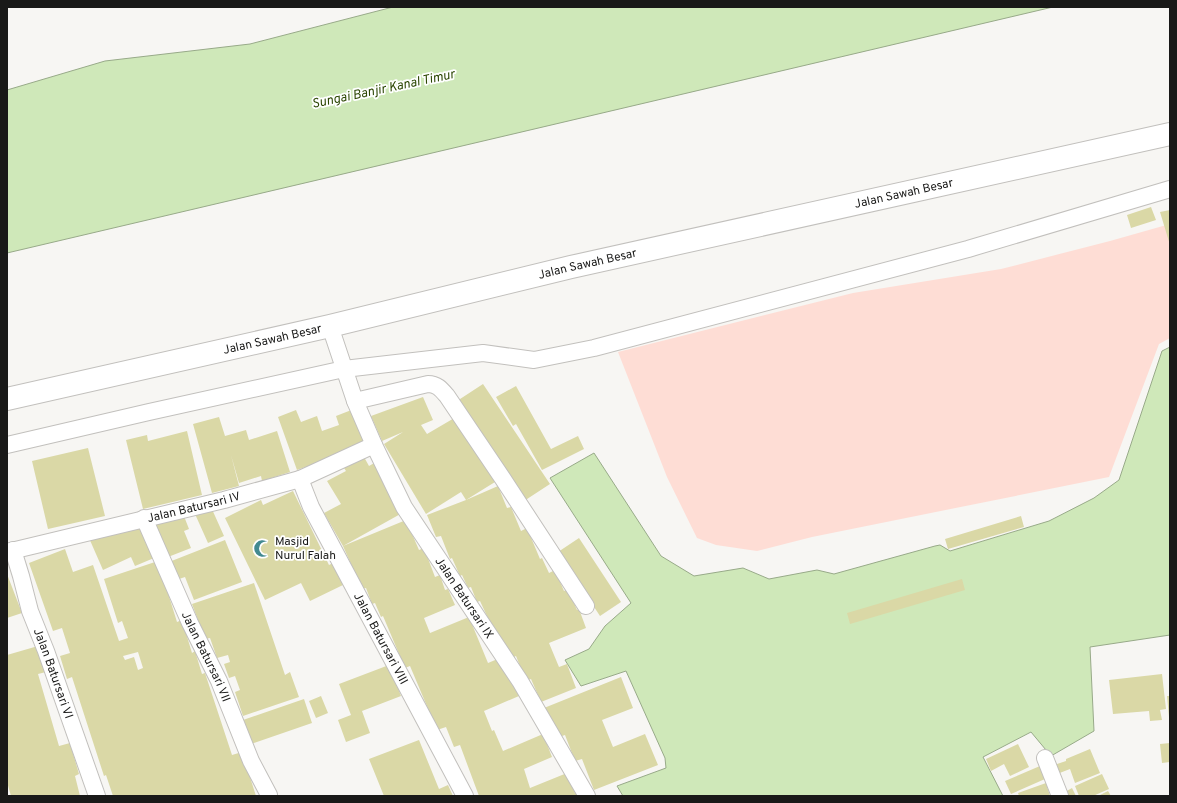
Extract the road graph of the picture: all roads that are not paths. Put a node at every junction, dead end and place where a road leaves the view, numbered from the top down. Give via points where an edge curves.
1 (1170, 134) edge
2 (1170, 189) edge
3 (330, 326) junction
4 (344, 372) junction
5 (354, 398) junction
6 (7, 399) edge
7 (7, 445) edge
8 (374, 445) junction
9 (300, 479) junction
10 (144, 518) junction
11 (10, 551) edge
12 (586, 606) dead end
13 (1045, 758) dead end
14 (269, 795) dead end
15 (97, 796) edge
16 (465, 796) edge
17 (587, 796) edge
18 (1060, 796) edge

1 - 3 street, Jalan Sawah Besar via 571,267
2 - 4 street via 968,249 594,348 534,360 483,354
3 - 4 street
3 - 6 street, Jalan Sawah Besar
4 - 5 street, Jalan Batursari IX
4 - 7 street via 149,412
5 - 8 street, Jalan Batursari IX
5 - 12 street via 428,384 438,386 504,479
8 - 9 street, Jalan Batursari IV
8 - 17 street, Jalan Batursari IX via 404,507 520,681
9 - 10 street, Jalan Batursari IV
9 - 16 street, Jalan Batursari VIII via 311,507
10 - 11 street, Jalan Batursari IV
10 - 14 street, Jalan Batursari VII via 219,682 251,761
11 - 15 street, Jalan Batursari VI via 21,576 30,611
13 - 18 street

